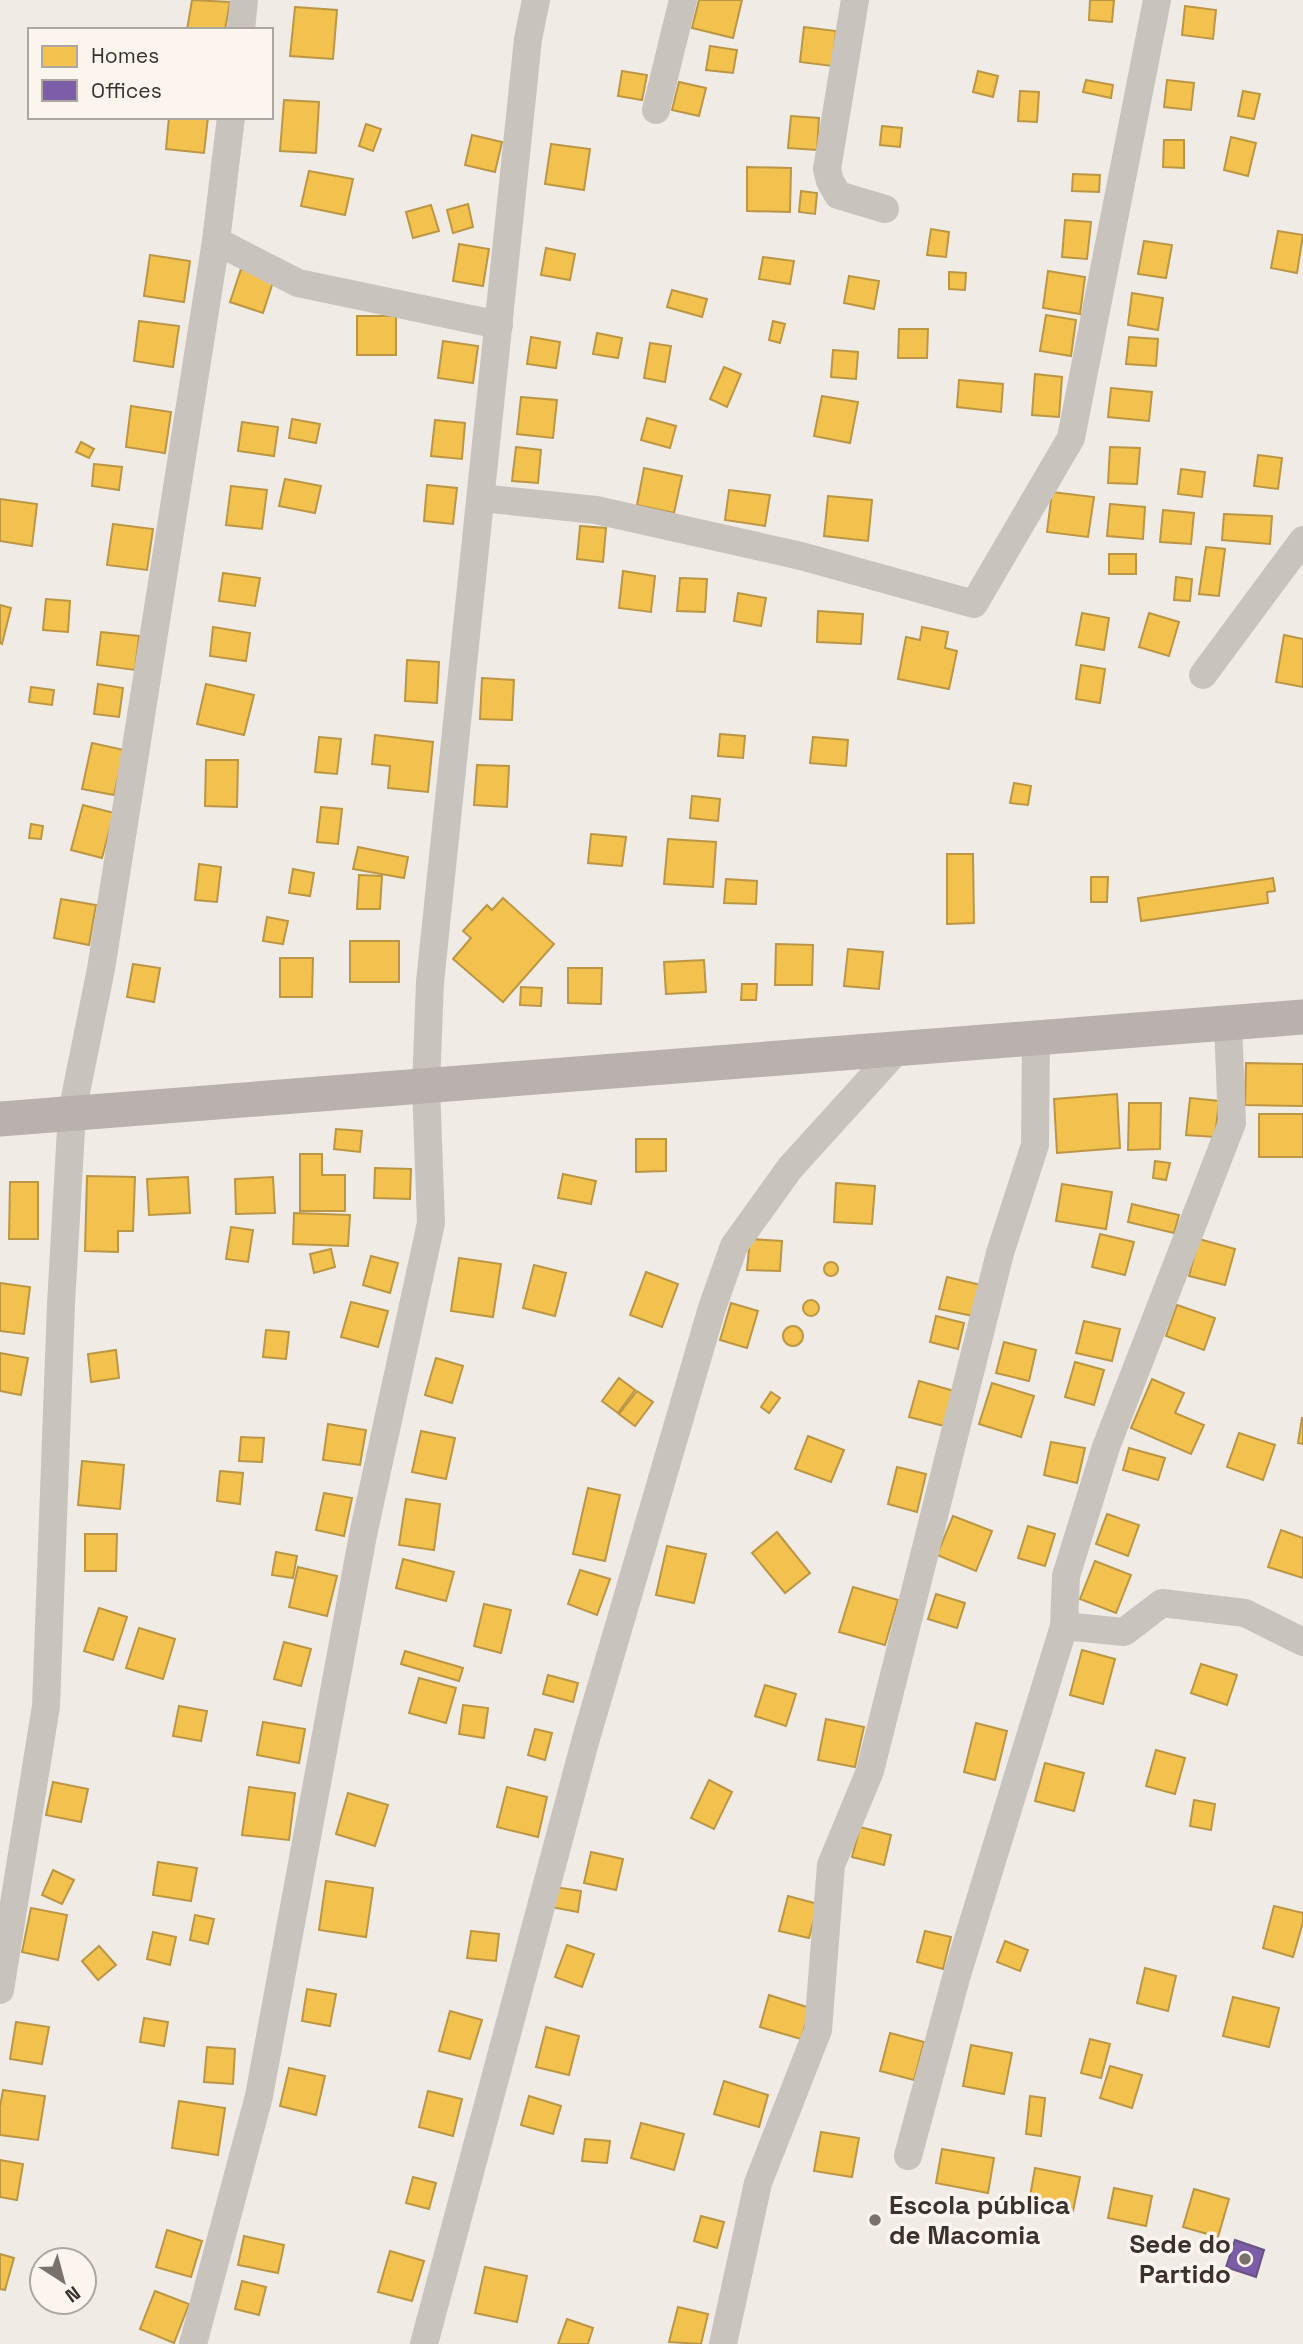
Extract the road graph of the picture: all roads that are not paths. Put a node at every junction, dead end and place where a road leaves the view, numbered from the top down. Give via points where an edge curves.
1 (244, 0) edge
2 (536, 0) edge
3 (683, 0) edge
4 (855, 0) edge
5 (1157, 0) edge
6 (241, 28) edge
7 (656, 110) dead end
8 (231, 119) edge
9 (885, 209) dead end
10 (216, 241) junction
11 (499, 324) junction
12 (481, 498) junction
13 (1303, 540) edge
14 (1203, 675) dead end
15 (1303, 1017) edge
16 (1228, 1024) junction
17 (1036, 1038) junction
18 (898, 1049) junction
19 (426, 1086) junction
20 (72, 1112) junction
21 (0, 1119) edge
22 (1064, 1626) junction
23 (1303, 1642) edge
24 (0, 1990) edge
25 (908, 2156) dead end
26 (193, 2344) edge
27 (424, 2344) edge
28 (723, 2344) edge

1 - 6 street
2 - 11 street via 528,39
3 - 7 street
4 - 9 street via 827,169 838,195
5 - 12 street via 1071,438 974,604 801,556 610,513
8 - 10 street
10 - 11 street via 298,283
10 - 20 street via 101,969
11 - 12 street
12 - 19 street via 430,982
13 - 14 street
15 - 16 main road
16 - 17 main road
16 - 22 street via 1232,1123 1106,1447 1066,1576
17 - 18 main road
17 - 28 street via 1035,1145 1000,1253 870,1771 831,1865 818,2030 758,2183
18 - 19 main road
18 - 27 street via 790,1168 734,1247 585,1742
19 - 20 main road
19 - 26 street via 431,1223 363,1535 259,2096
20 - 21 main road
20 - 24 street via 46,1706
22 - 23 street via 1124,1632 1162,1603 1245,1614
22 - 25 street via 956,1978

